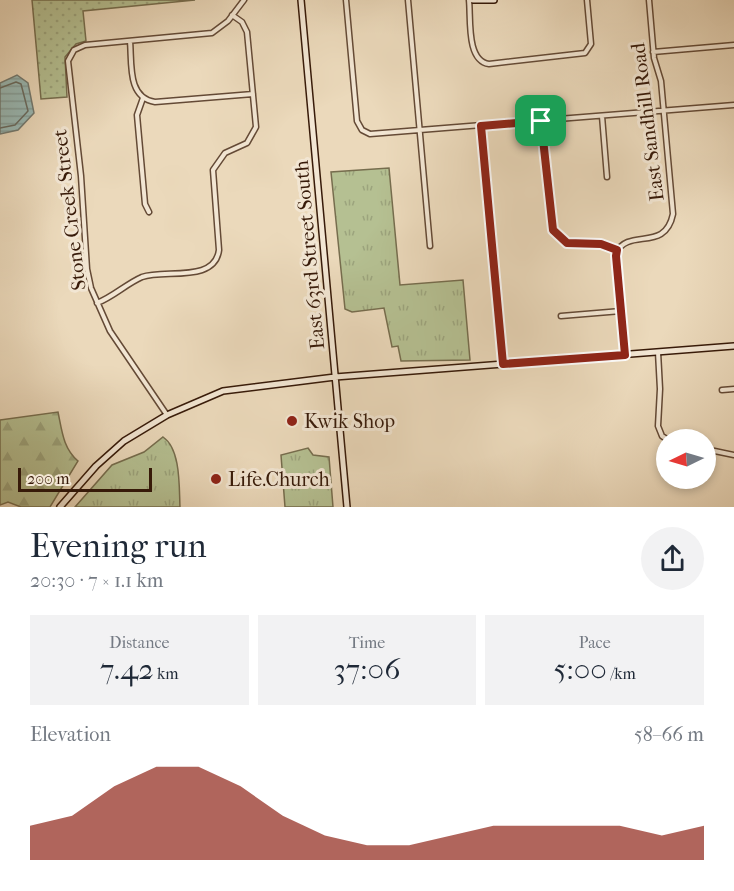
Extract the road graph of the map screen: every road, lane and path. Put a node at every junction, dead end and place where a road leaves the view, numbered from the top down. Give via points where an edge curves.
1 (244, 0) edge
2 (301, 0) edge
3 (346, 0) edge
4 (408, 0) edge
5 (471, 0) edge
6 (494, 0) edge
7 (587, 0) edge
8 (649, 0) edge
9 (232, 15) junction
10 (130, 41) junction
11 (734, 45) edge
12 (653, 52) junction
13 (253, 94) junction
14 (143, 98) junction
15 (734, 105) edge
16 (663, 111) junction
17 (602, 116) junction
18 (541, 121) junction
19 (481, 126) junction
20 (420, 131) junction
21 (608, 177) dead end
22 (149, 212) dead end
23 (430, 246) dead end
24 (617, 250) junction
25 (96, 303) junction
26 (621, 311) junction
27 (561, 316) dead end
28 (734, 346) edge
29 (658, 352) junction
30 (625, 355) junction
31 (503, 364) junction
32 (335, 377) junction
33 (734, 389) edge
34 (722, 390) dead end
35 (167, 415) junction
36 (660, 429) edge
37 (716, 451) edge
38 (734, 455) edge
39 (60, 507) edge
40 (347, 507) edge

1 - 9 street
2 - 32 main road, East 63rd Street South
3 - 20 street via 357,121 362,130 372,135
4 - 20 street
5 - 6 main road
5 - 7 street via 474,53 489,64 585,54 591,41
8 - 12 street, East Sandhill Road
9 - 10 street via 212,33
9 - 13 street via 247,32
10 - 14 street via 134,87
10 - 25 street, Stone Creek Street via 85,45 71,53 67,65 81,176 87,270
11 - 12 street
12 - 16 street, East Sandhill Road via 661,81
13 - 14 street via 155,102
13 - 25 street via 255,132 247,143 219,157 213,170 219,250 216,262 205,270 142,277
14 - 22 street via 137,115
15 - 16 street
16 - 17 street
16 - 24 street, East Sandhill Road via 671,220 660,236 629,241
17 - 18 street
17 - 21 street
18 - 19 street
18 - 24 street via 553,230 567,243 601,244
19 - 20 street
19 - 31 street
20 - 23 street
24 - 26 street
25 - 35 street, Stone Creek Street via 110,331
26 - 27 street
26 - 30 street
28 - 29 main road
29 - 30 main road
29 - 36 street
30 - 31 main road
31 - 32 main road
32 - 35 main road via 237,388
32 - 40 main road, East 63rd Street South
33 - 34 street
35 - 39 main road via 124,441
37 - 38 street

